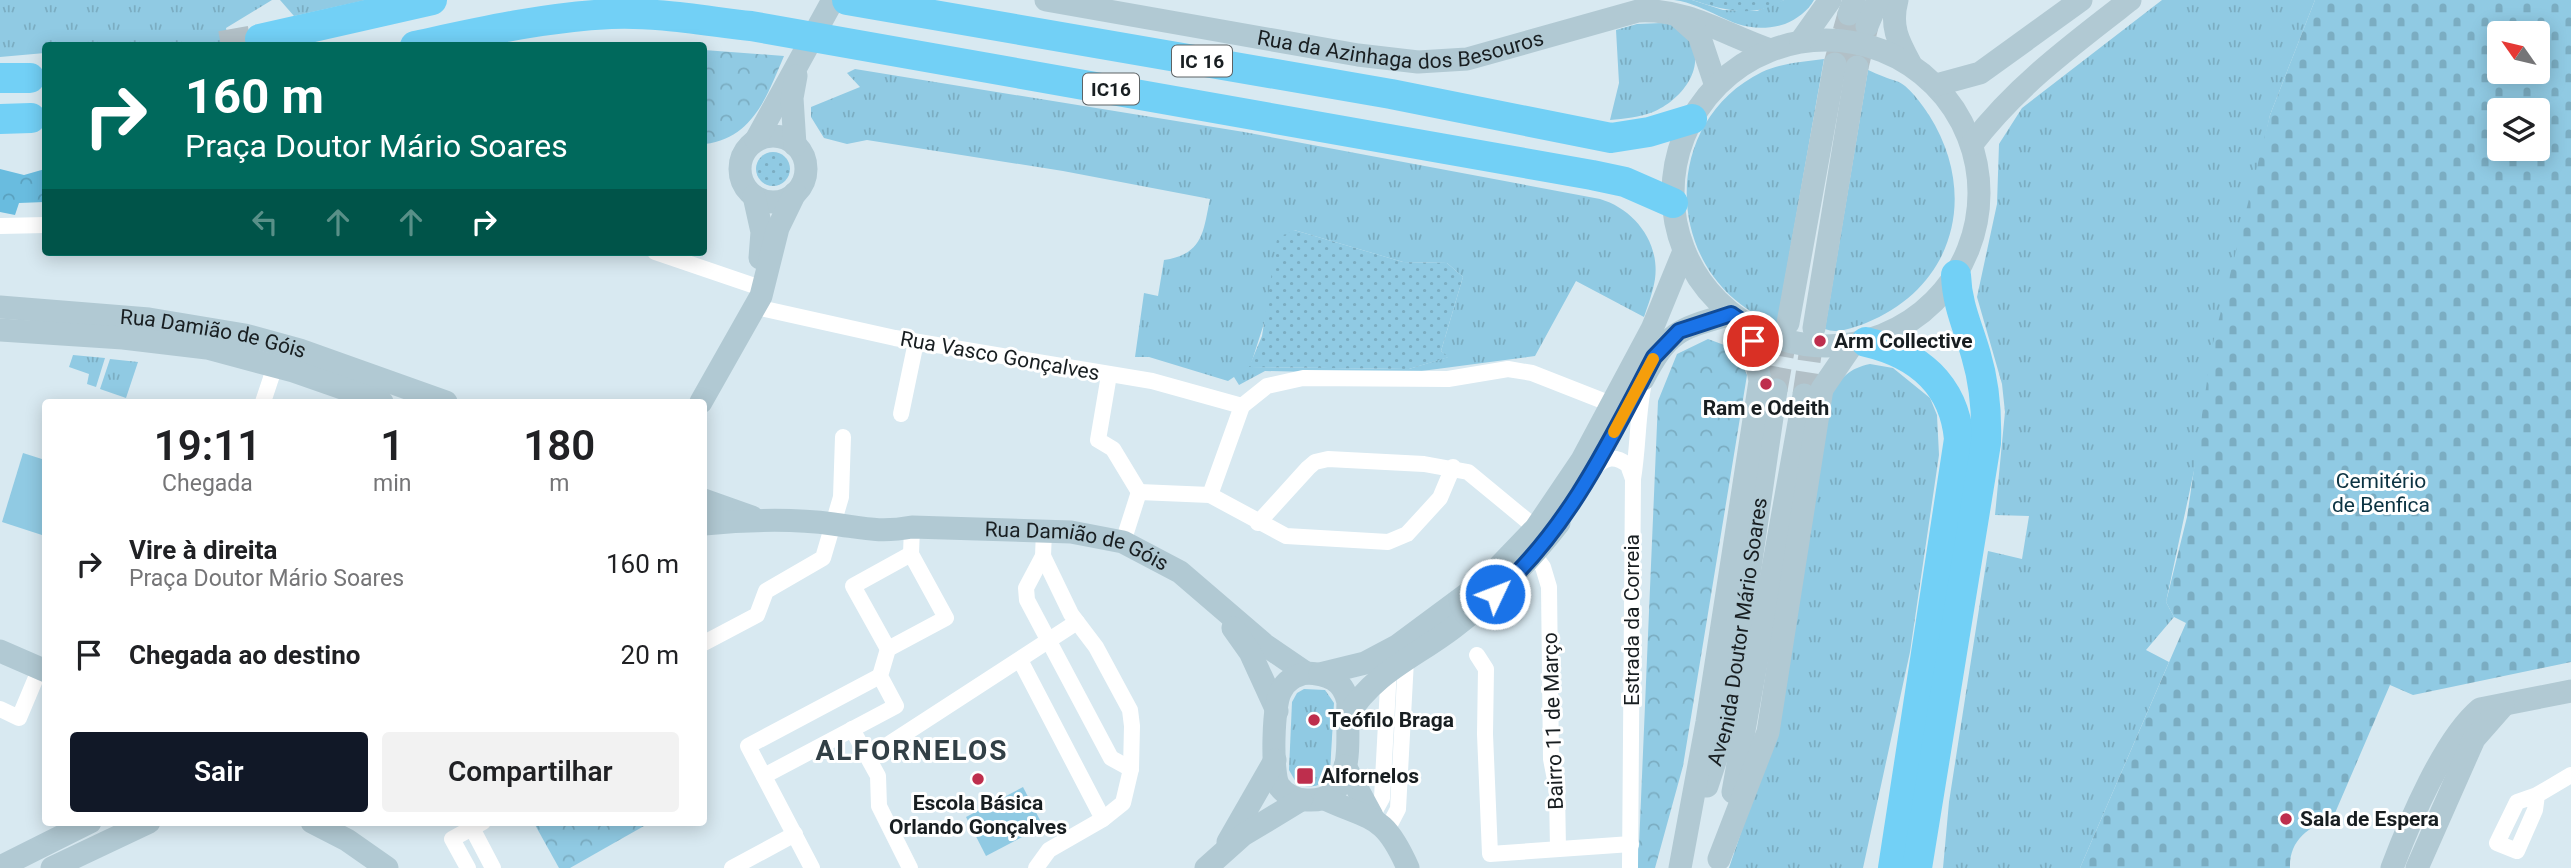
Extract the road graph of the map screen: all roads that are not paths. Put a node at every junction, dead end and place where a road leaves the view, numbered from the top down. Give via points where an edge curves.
1 (432, 0) edge
2 (844, 0) edge
3 (1046, 0) edge
4 (1830, 0) edge
5 (1878, 0) edge
6 (1897, 0) edge
7 (2081, 0) edge
8 (2130, 0) edge
9 (1671, 12) junction
10 (1857, 14) tunnel mouth
11 (260, 39) dead end
12 (1801, 41) junction
13 (434, 42) edge
14 (1770, 50) junction
15 (1909, 63) junction
16 (798, 66) junction
17 (0, 78) edge
18 (30, 78) dead end
19 (1936, 85) junction
20 (1716, 86) junction
21 (0, 118) edge
22 (31, 118) dead end
23 (1692, 119) junction
24 (756, 141) junction
25 (1972, 144) junction
26 (795, 145) junction
27 (795, 193) junction
28 (754, 196) junction
29 (1673, 203) junction
30 (42, 225) edge
31 (0, 226) edge
32 (1684, 251) junction
33 (664, 256) edge
34 (1956, 275) junction
35 (754, 296) junction
36 (0, 307) edge
37 (1740, 320) junction
38 (1788, 323) tunnel mouth
39 (1814, 328) tunnel mouth
40 (0, 330) edge
41 (916, 342) junction
42 (1860, 343) junction
43 (290, 362) junction
44 (1646, 373) junction
45 (1109, 375) junction
46 (1776, 390) tunnel mouth
47 (1804, 395) tunnel mouth
48 (417, 397) edge
49 (264, 399) edge
50 (374, 399) edge
51 (687, 399) edge
52 (702, 399) edge
53 (1611, 404) junction
54 (1242, 406) junction
55 (901, 414) dead end
56 (843, 437) dead end
57 (1453, 467) junction
58 (1595, 468) junction
59 (1633, 478) junction
60 (1139, 492) junction
61 (1210, 495) junction
62 (707, 501) edge
63 (758, 519) junction
64 (1258, 523) junction
65 (707, 524) edge
66 (834, 524) junction
67 (912, 527) junction
68 (1536, 528) junction
69 (1044, 531) junction
70 (1123, 542) junction
71 (911, 554) junction
72 (1534, 555) junction
73 (1042, 556) junction
74 (1222, 611) junction
75 (1077, 622) junction
76 (1050, 640) junction
77 (707, 641) edge
78 (888, 649) junction
79 (0, 650) edge
80 (1477, 655) dead end
81 (1397, 659) junction
82 (1020, 660) junction
83 (42, 669) edge
84 (42, 671) edge
85 (1313, 674) junction
86 (880, 676) junction
87 (2569, 697) edge
88 (2505, 704) junction
89 (0, 709) edge
90 (1277, 711) junction
91 (1347, 716) junction
92 (852, 729) junction
93 (1925, 736) junction
94 (869, 757) junction
95 (1275, 760) junction
96 (1345, 766) junction
97 (1131, 769) junction
98 (2571, 775) edge
99 (764, 776) junction
100 (2537, 795) dead end
101 (1325, 799) junction
102 (1301, 800) junction
103 (1103, 820) junction
104 (1379, 823) junction
105 (81, 826) edge
106 (141, 826) edge
107 (475, 826) edge
108 (477, 826) edge
109 (339, 829) edge
110 (795, 834) junction
111 (1631, 844) junction
112 (1558, 849) junction
113 (1223, 850) junction
114 (1717, 863) edge
115 (0, 867) edge
116 (810, 867) edge
117 (52, 868) edge
118 (387, 868) edge
119 (468, 868) edge
120 (494, 868) edge
121 (732, 868) edge
122 (910, 868) edge
123 (1036, 868) edge
124 (1206, 868) edge
125 (1408, 868) edge
126 (1630, 868) edge
127 (1680, 868) edge
128 (1876, 868) edge
129 (1893, 868) edge
130 (1917, 868) edge
131 (1934, 868) edge
132 (2392, 868) edge
133 (2417, 868) edge

1 - 11 highway
2 - 16 street
2 - 23 highway, IC 16 via 1391,94 1611,138
3 - 9 street, Rua da Azinhaga dos Besouros via 1418,62 1499,52 1638,11
4 - 12 street
5 - 10 street
6 - 15 street via 1895,36
7 - 19 street via 1980,73
8 - 25 street via 2001,107
9 - 14 street, Rua da Azinhaga dos Besouros
9 - 20 street via 1699,35
12 - 14 street
12 - 15 street via 1846,40
13 - 29 highway, IC16 via 512,26 611,14 751,26 1625,181
14 - 20 street
15 - 19 street
16 - 24 street
16 - 26 street via 792,98
17 - 18 highway
19 - 25 street
20 - 23 street
21 - 22 highway
23 - 29 street via 1676,165
24 - 26 street via 772,136
24 - 28 street via 745,152 740,167 743,183
25 - 34 street via 1979,177 1979,212 1971,245
26 - 27 street via 806,169
27 - 28 street via 771,202
27 - 35 street via 778,228 769,274
28 - 35 street via 762,247
29 - 32 street
30 - 31 street
32 - 37 street via 1696,275
32 - 53 street via 1661,310
33 - 35 street, Rua Vasco Gonçalves
34 - 42 street via 1917,317
34 - 93 highway via 1960,309 1975,352 1987,413 1986,443
35 - 41 street, Rua Vasco Gonçalves
35 - 51 street
35 - 52 street
36 - 43 street, Rua Damião de Góis via 149,319 245,335
37 - 42 street via 1769,336 1810,346
37 - 44 street via 1671,336
37 - 127 street via 1760,381
38 - 39 street via 1846,66
40 - 43 street, Rua Damião de Góis via 165,342
41 - 45 street, Rua Vasco Gonçalves
41 - 55 street
42 - 93 highway via 1907,356 1932,375 1948,397 1959,432
42 - 114 street via 1822,388 1768,732
43 - 48 street, Rua Damião de Góis
43 - 49 street
43 - 50 street, Rua Damião de Góis
44 - 58 street
44 - 59 street, Estrada da Correia via 1637,414
45 - 54 street, Rua Vasco Gonçalves via 1190,390
45 - 60 street via 1098,440 1113,449
46 - 127 street, Avenida Doutor Mário Soares via 1727,725
47 - 114 street, Avenida Doutor Mário Soares via 1747,729
53 - 54 street via 1532,373 1508,369 1448,379 1303,378 1267,386
53 - 68 street via 1582,460
54 - 61 street
56 - 66 street via 841,496
57 - 64 street via 1322,459 1308,468
57 - 64 street via 1440,498 1396,542 1298,538
57 - 68 street via 1479,478
58 - 59 street via 1602,460 1616,458 1628,464
58 - 72 street
59 - 111 street, Estrada da Correia
60 - 61 street
60 - 70 street
61 - 64 street
62 - 63 street, Rua Damião de Góis
63 - 65 street, Rua Damião de Góis
63 - 66 street, Rua Damião de Góis
66 - 67 street, Rua Damião de Góis via 859,518
66 - 77 street via 823,558 766,591 757,615
67 - 69 street, Rua Damião de Góis
67 - 71 street
68 - 81 street via 1486,580
69 - 70 street, Rua Damião de Góis
69 - 73 street
70 - 74 street, Rua Damião de Góis via 1180,572
71 - 78 street via 853,586
71 - 78 street via 946,618
72 - 81 street via 1473,613
72 - 112 street, Bairro 11 de Março via 1549,587 1551,759 1557,790
73 - 75 street
73 - 76 street via 1025,593
74 - 85 street, Rua Damião de Góis
74 - 90 street, Rua Damião de Góis via 1250,652
75 - 76 street
75 - 97 street via 1130,710
76 - 82 street
76 - 97 street via 1111,758
78 - 86 street
79 - 83 street
80 - 112 street via 1486,668 1490,855
81 - 85 street
81 - 91 street
81 - 104 street
81 - 104 street via 1398,809
82 - 94 street
82 - 103 street
84 - 89 street via 19,718
85 - 90 street via 1289,680 1281,689
85 - 91 street via 1336,681 1346,692
86 - 92 street via 896,706
86 - 99 street via 748,746
87 - 88 street via 2534,697
88 - 132 street via 2480,709 2460,729
88 - 133 street via 2474,739
90 - 95 street
91 - 96 street
92 - 94 street
92 - 99 street
93 - 128 highway via 1894,788
93 - 129 highway
93 - 130 highway
93 - 131 highway
94 - 122 street via 878,776 879,806
95 - 102 street via 1280,788
95 - 113 street
96 - 101 street via 1337,790
96 - 104 street
97 - 103 street via 1123,803
98 - 100 street
99 - 110 street
101 - 102 street
101 - 104 street
102 - 113 street
103 - 123 street via 1049,850
104 - 125 street
105 - 115 street
106 - 117 street
107 - 119 street via 452,839
108 - 120 street
109 - 118 street
110 - 116 street
110 - 121 street
111 - 112 street
111 - 126 street, Estrada da Correia
113 - 124 street

